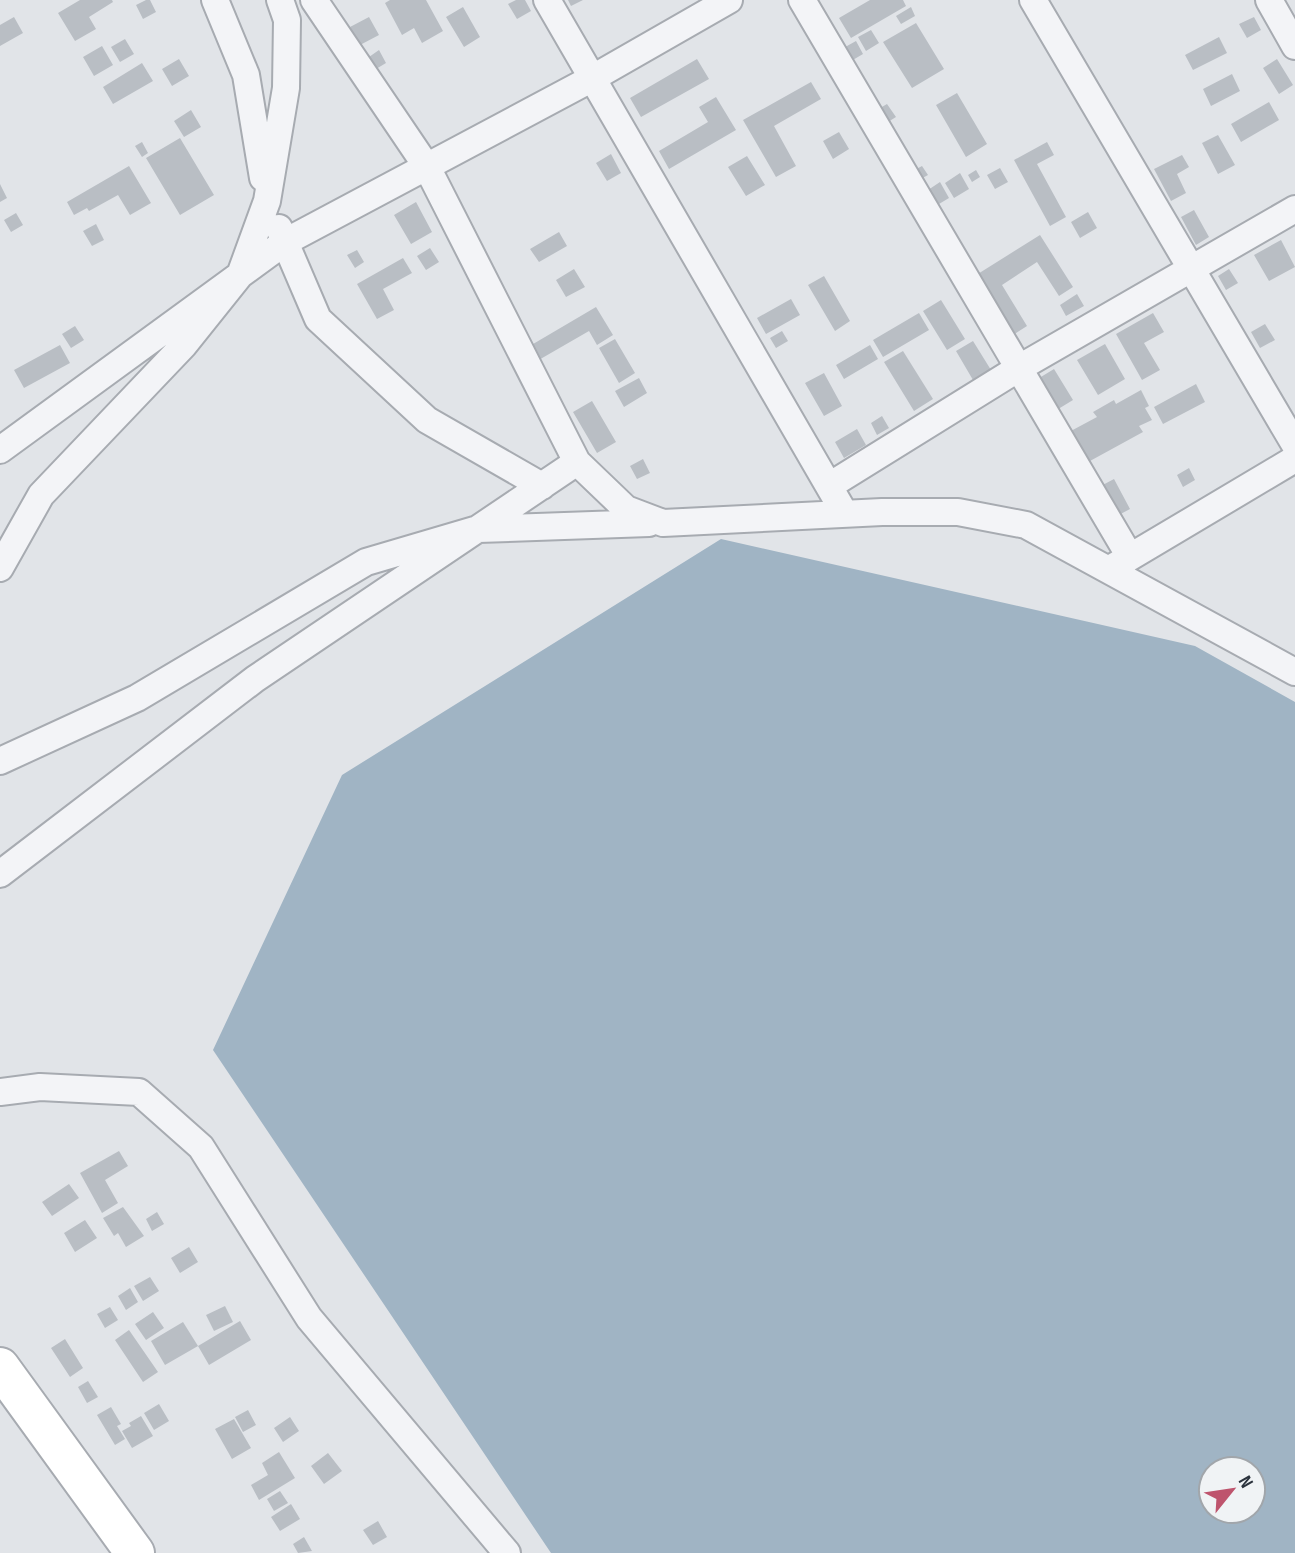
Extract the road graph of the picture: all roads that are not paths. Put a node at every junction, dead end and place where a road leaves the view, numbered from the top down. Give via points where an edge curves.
1 (215, 0) edge
2 (280, 0) edge
3 (314, 0) edge
4 (547, 0) edge
5 (729, 0) edge
6 (802, 0) edge
7 (1033, 0) edge
8 (1269, 0) edge
9 (1295, 46) edge
10 (591, 79) junction
11 (427, 167) junction
12 (267, 201) junction
13 (1295, 209) edge
14 (285, 242) junction
15 (1191, 269) junction
16 (240, 275) junction
17 (1019, 368) junction
18 (1295, 445) edge
19 (0, 450) edge
20 (1295, 459) edge
21 (577, 462) junction
22 (542, 486) junction
23 (829, 486) junction
24 (845, 514) junction
25 (663, 523) junction
26 (478, 529) junction
27 (1119, 564) junction
28 (0, 568) edge
29 (1295, 672) edge
30 (0, 761) edge
31 (0, 874) edge
32 (0, 1092) edge
33 (0, 1367) edge
34 (135, 1553) edge
35 (508, 1553) edge

1 - 12 street via 246,75
2 - 12 street via 287,20 286,88
3 - 11 street
4 - 10 street
5 - 10 street
6 - 17 street
7 - 15 street
8 - 9 street
10 - 11 street
10 - 23 street
11 - 14 street
11 - 21 street
12 - 14 street
12 - 16 street
13 - 15 street
14 - 16 street
14 - 22 street via 318,319 427,420
15 - 17 street
15 - 18 street
16 - 19 street
16 - 28 street via 184,345 41,495
17 - 23 street
17 - 27 street
20 - 27 street
21 - 22 street
21 - 25 street via 626,509
22 - 26 street
23 - 24 street
24 - 25 street
24 - 27 street via 958,512 1026,526
25 - 26 street
26 - 30 street via 366,562 137,698
26 - 31 street via 255,680
27 - 29 street
32 - 35 street via 40,1087 139,1092 201,1147 309,1318
33 - 34 street

